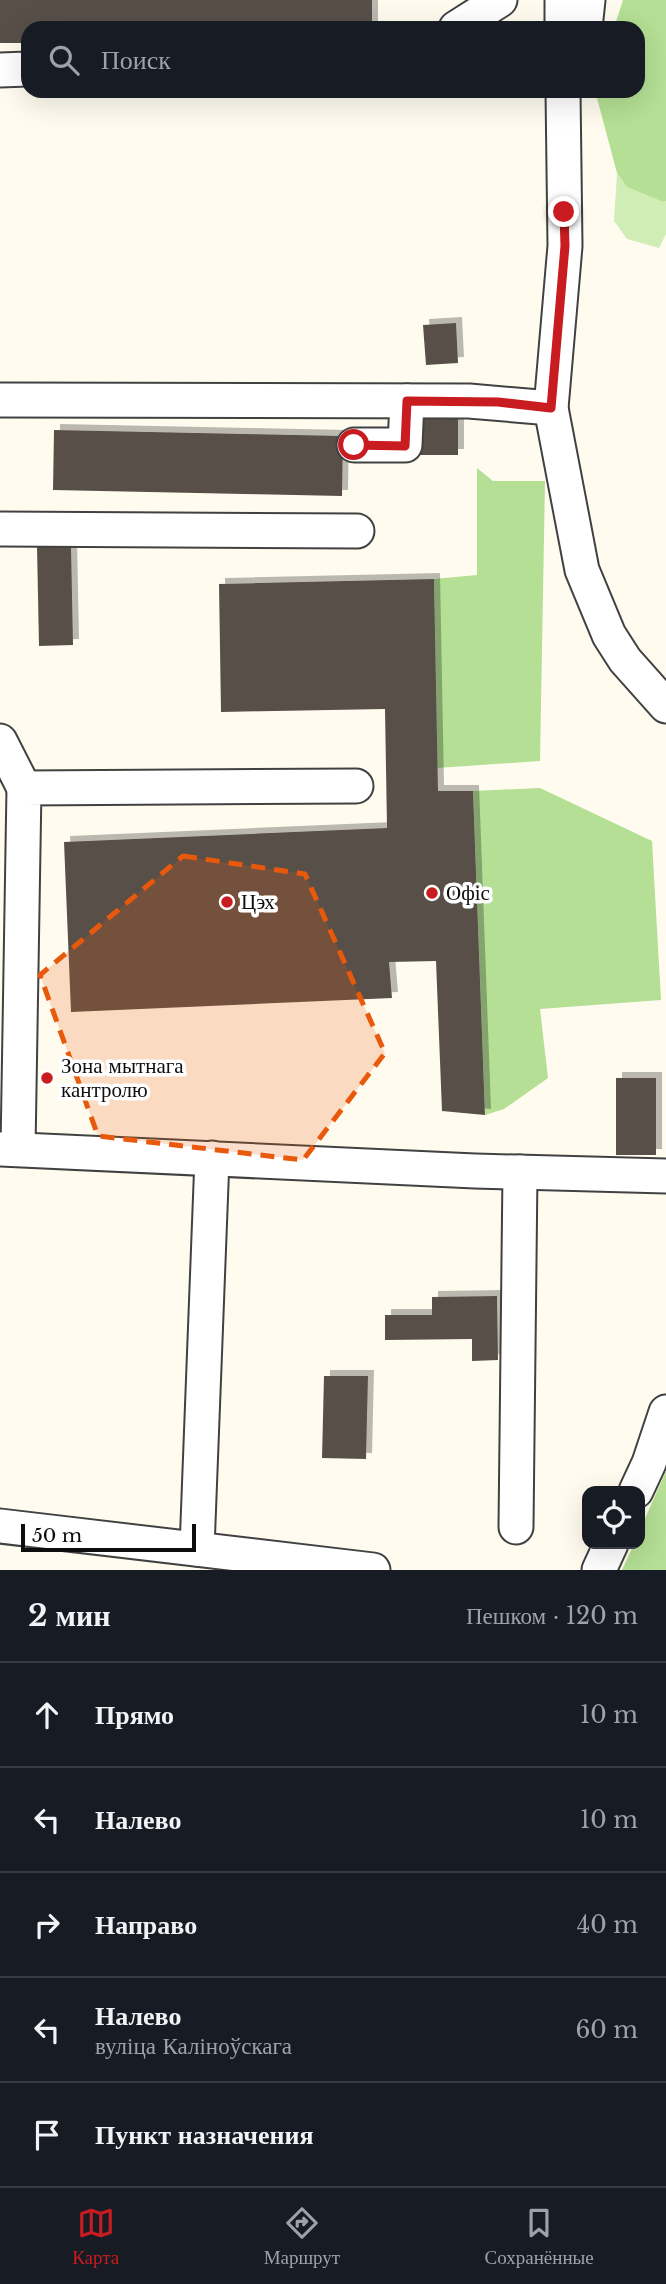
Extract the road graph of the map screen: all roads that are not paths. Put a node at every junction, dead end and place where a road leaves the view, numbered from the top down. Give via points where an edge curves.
1 (500, 0) edge
2 (562, 0) edge
3 (588, 0) edge
4 (467, 21) edge
5 (562, 21) edge
6 (586, 21) edge
7 (21, 69) edge
8 (0, 70) edge
9 (563, 98) edge
10 (0, 400) edge
11 (407, 401) junction
12 (551, 408) junction
13 (354, 445) dead end
14 (0, 529) edge
15 (357, 531) dead end
16 (660, 690) edge
17 (0, 741) edge
18 (356, 786) dead end
19 (24, 788) junction
20 (9, 1149) edge
21 (212, 1158) junction
22 (520, 1172) junction
23 (666, 1177) edge
24 (666, 1412) edge
25 (638, 1486) edge
26 (0, 1526) edge
27 (516, 1527) dead end
28 (197, 1549) junction
29 (608, 1549) edge
30 (373, 1570) edge
31 (598, 1570) edge

1 - 4 street
2 - 5 street
3 - 6 street
7 - 8 street
9 - 12 street via 565,246
10 - 11 street
11 - 12 street
11 - 13 street via 405,446
12 - 16 street via 582,570 625,660
14 - 15 street
17 - 19 street
18 - 19 street
19 - 20 street
20 - 21 street
21 - 22 street
21 - 28 street
22 - 23 street
22 - 27 street
24 - 25 street
26 - 28 street
28 - 30 street
29 - 31 street

